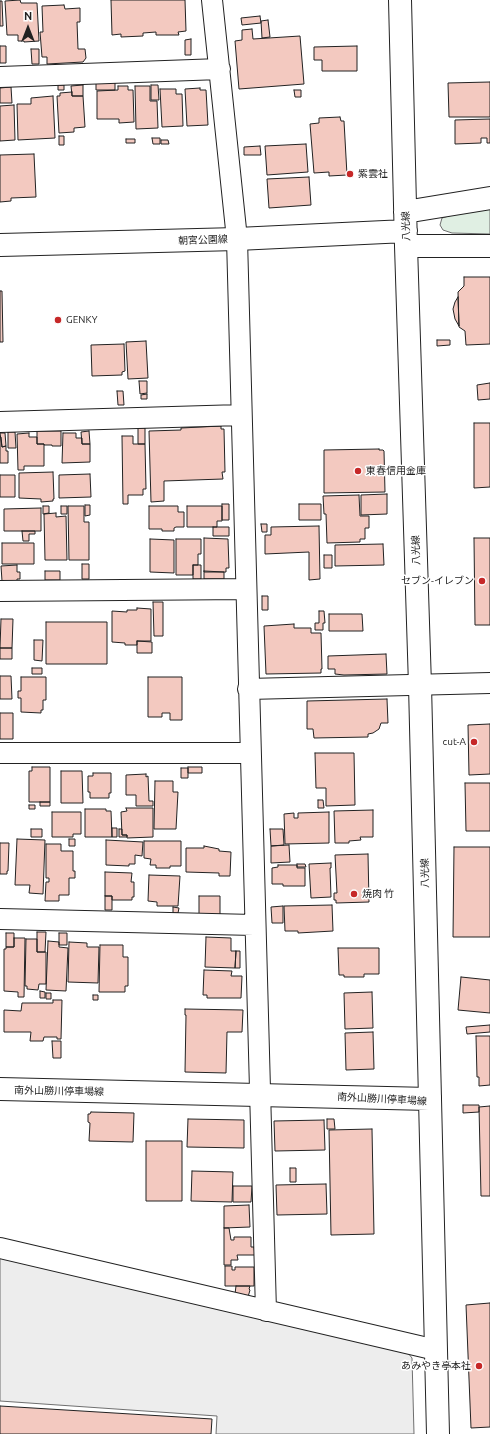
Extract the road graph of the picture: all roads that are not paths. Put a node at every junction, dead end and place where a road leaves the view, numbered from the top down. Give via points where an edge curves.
1 (212, 0) edge
2 (400, 0) edge
3 (220, 69) junction
4 (0, 77) edge
5 (490, 198) edge
6 (406, 230) junction
7 (237, 239) junction
8 (0, 245) edge
9 (490, 246) edge
10 (241, 415) junction
11 (0, 422) edge
12 (246, 589) junction
13 (0, 591) edge
14 (490, 683) edge
15 (420, 685) junction
16 (248, 689) junction
17 (0, 753) edge
18 (250, 753) junction
19 (0, 919) edge
20 (254, 925) junction
21 (0, 1090) edge
22 (259, 1095) junction
23 (430, 1099) junction
24 (0, 1248) edge
25 (266, 1311) junction
26 (436, 1350) junction
27 (438, 1434) edge

1 - 3 street
2 - 6 street, 八光線
3 - 4 street
3 - 7 street
5 - 6 street, 朝宮公園線
6 - 7 street, 朝宮公園線
6 - 9 street, 朝宮公園線
6 - 15 street, 八光線
7 - 8 street, 朝宮公園線
7 - 10 street
10 - 11 street
10 - 12 street
12 - 13 street
12 - 16 street
14 - 15 street
15 - 16 street
15 - 23 street, 八光線
16 - 18 street
17 - 18 street
18 - 20 street
19 - 20 street
20 - 22 street
21 - 22 street, 南外山勝川停車場線
22 - 23 street, 南外山勝川停車場線
22 - 25 street
23 - 26 street, 南外山勝川停車場線
24 - 25 street
25 - 26 street
26 - 27 street, 南外山勝川停車場線

